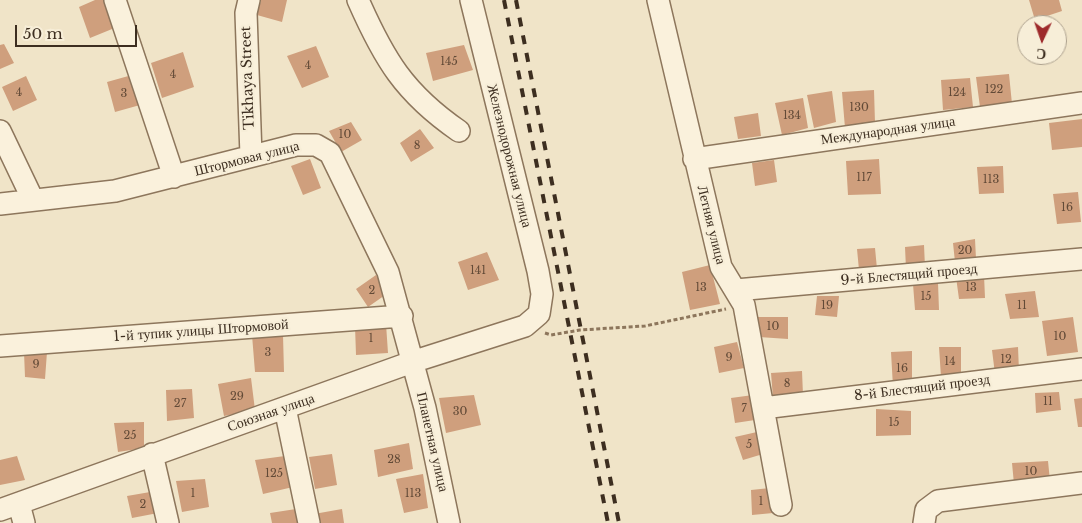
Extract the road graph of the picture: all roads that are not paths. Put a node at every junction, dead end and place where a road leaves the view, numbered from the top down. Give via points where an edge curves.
1 (115, 0) edge
2 (249, 0) edge
3 (358, 0) edge
4 (471, 0) edge
5 (658, 0) edge
6 (1082, 103) edge
7 (0, 131) edge
8 (459, 131) dead end
9 (251, 156) junction
10 (694, 159) junction
11 (174, 177) junction
12 (33, 200) junction
13 (0, 204) edge
14 (1082, 259) edge
15 (740, 298) junction
16 (402, 316) junction
17 (532, 320) joint
18 (0, 346) edge
19 (412, 362) junction
20 (1082, 369) edge
21 (285, 408) junction
22 (763, 408) junction
23 (152, 454) junction
24 (1082, 484) edge
25 (781, 505) dead end
26 (14, 512) edge
27 (925, 516) edge
28 (168, 523) edge
29 (309, 523) edge
30 (449, 523) edge

1 - 11 street
2 - 9 street, Tikhaya Street via 246,13
3 - 8 street via 379,48 405,84 432,112
4 - 17 street, Железнодорожная улица via 538,270 542,294
5 - 10 street, Летняя улица
6 - 10 street, Международная улица
7 - 12 street
9 - 11 street, Штормовая улица
9 - 16 street, Штормовая улица via 296,145 316,145 330,153 388,272
10 - 15 street, Летняя улица via 721,267
11 - 12 street, Штормовая улица via 115,191
12 - 13 street, Штормовая улица
14 - 15 street, 9-й Блестящий проезд
15 - 22 street, Летняя улица
16 - 18 street, 1-й тупик улицы Штормовой
16 - 19 street, Штормовая улица
17 - 19 street, Союзная улица
19 - 21 street, Союзная улица
19 - 30 street, Планетная улица
20 - 22 street, 8-й Блестящий проезд
21 - 23 street, Союзная улица
21 - 29 street
22 - 25 street, Летняя улица
23 - 26 street, Союзная улица
23 - 28 street
24 - 27 street via 938,501

